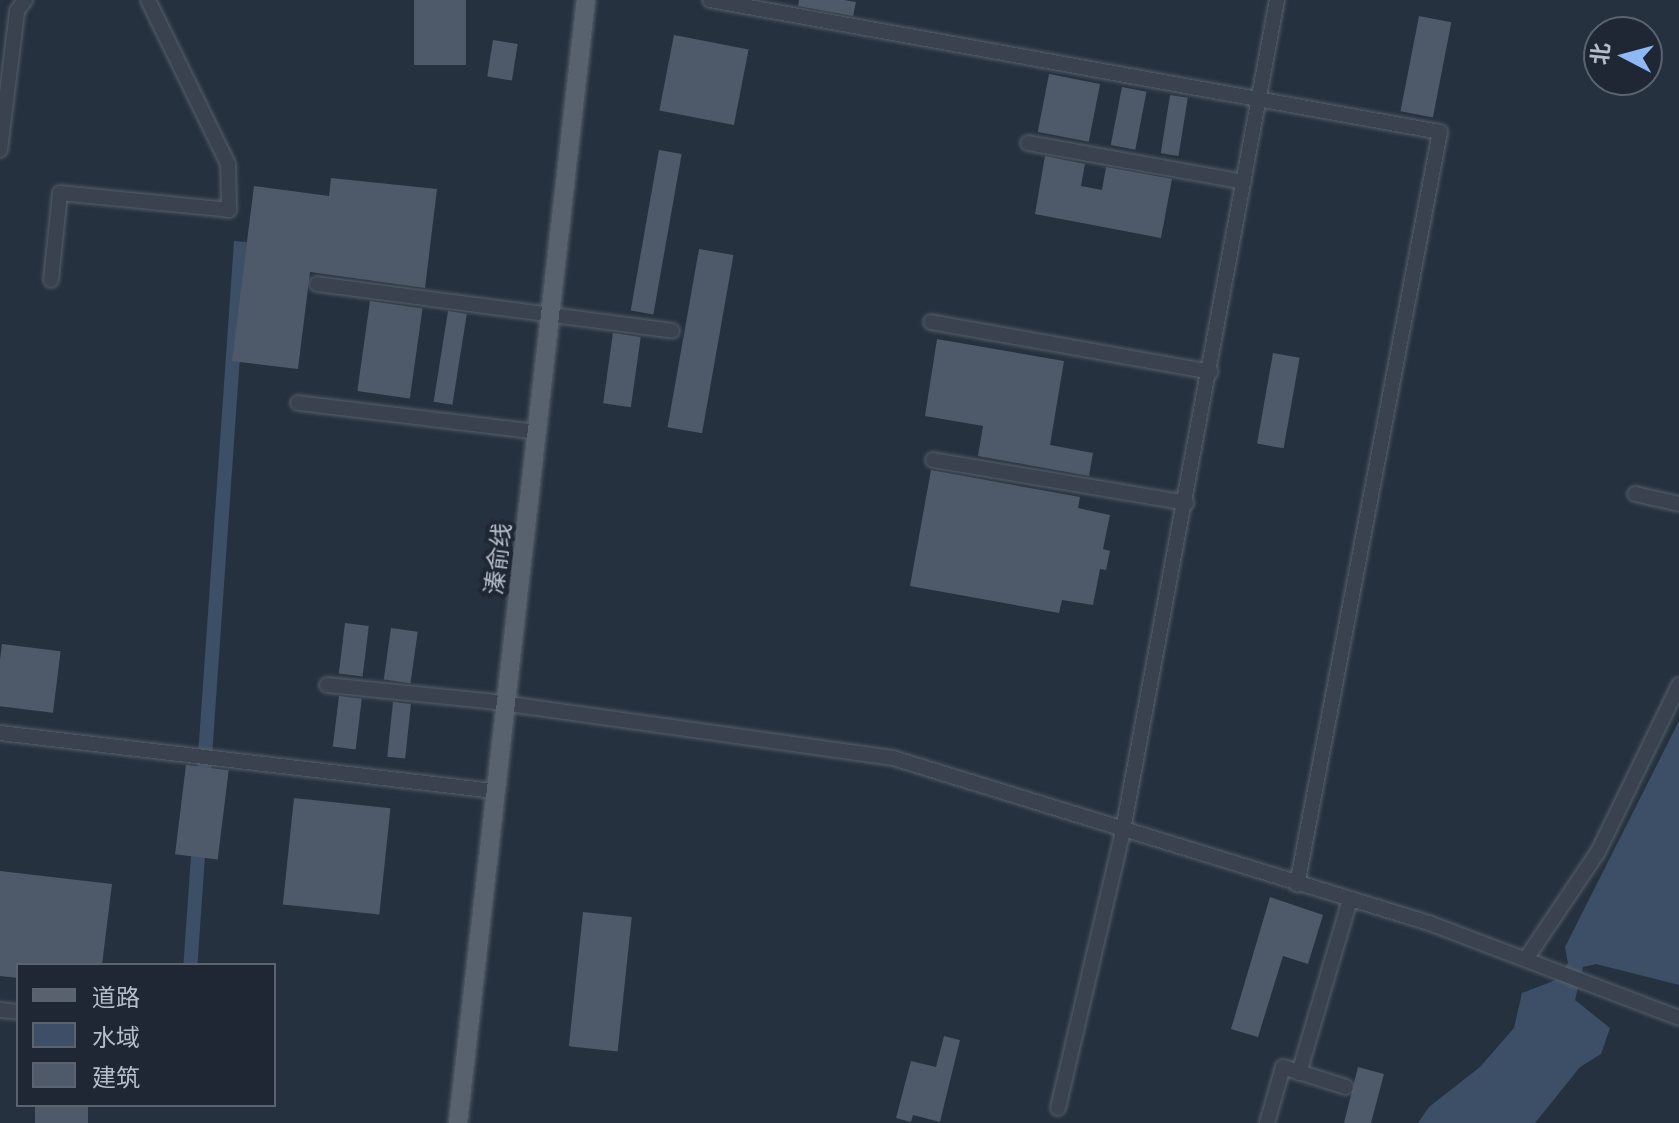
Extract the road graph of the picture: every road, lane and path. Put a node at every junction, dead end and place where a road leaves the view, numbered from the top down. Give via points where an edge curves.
1 (25, 0) edge
2 (148, 0) edge
3 (586, 0) edge
4 (710, 0) edge
5 (1277, 0) edge
6 (1258, 98) junction
7 (1028, 143) dead end
8 (0, 150) edge
9 (1244, 182) junction
10 (51, 280) dead end
11 (317, 284) dead end
12 (552, 311) junction
13 (931, 322) dead end
14 (672, 331) dead end
15 (1211, 372) junction
16 (298, 403) dead end
17 (538, 432) junction
18 (933, 460) dead end
19 (1635, 494) dead end
20 (1186, 503) junction
21 (1679, 504) edge
22 (327, 685) dead end
23 (1679, 685) edge
24 (506, 707) junction
25 (0, 733) edge
26 (496, 791) junction
27 (1123, 830) junction
28 (1297, 885) junction
29 (1350, 900) junction
30 (1528, 956) junction
31 (1679, 1018) edge
32 (1299, 1073) junction
33 (1346, 1087) dead end
34 (1058, 1108) dead end
35 (458, 1123) edge
36 (1267, 1123) edge

1 - 8 street via 17,11
2 - 10 street via 228,164 229,210 60,193
3 - 12 main road, 溱俞线
4 - 6 street
5 - 6 street
6 - 9 street
6 - 28 street via 1440,132
7 - 9 street
9 - 15 street
11 - 12 street
12 - 14 street
12 - 17 main road, 溱俞线
13 - 15 street
15 - 20 street
16 - 17 street
17 - 24 main road, 溱俞线
18 - 20 street
19 - 21 street
20 - 27 street
22 - 24 street
23 - 30 street via 1598,852
24 - 26 main road, 溱俞线
24 - 27 street via 893,758
25 - 26 street
26 - 35 main road, 溱俞线
27 - 28 street
27 - 34 street
28 - 29 street
29 - 30 street
29 - 32 street
30 - 31 street
32 - 33 street
32 - 36 street via 1283,1067

